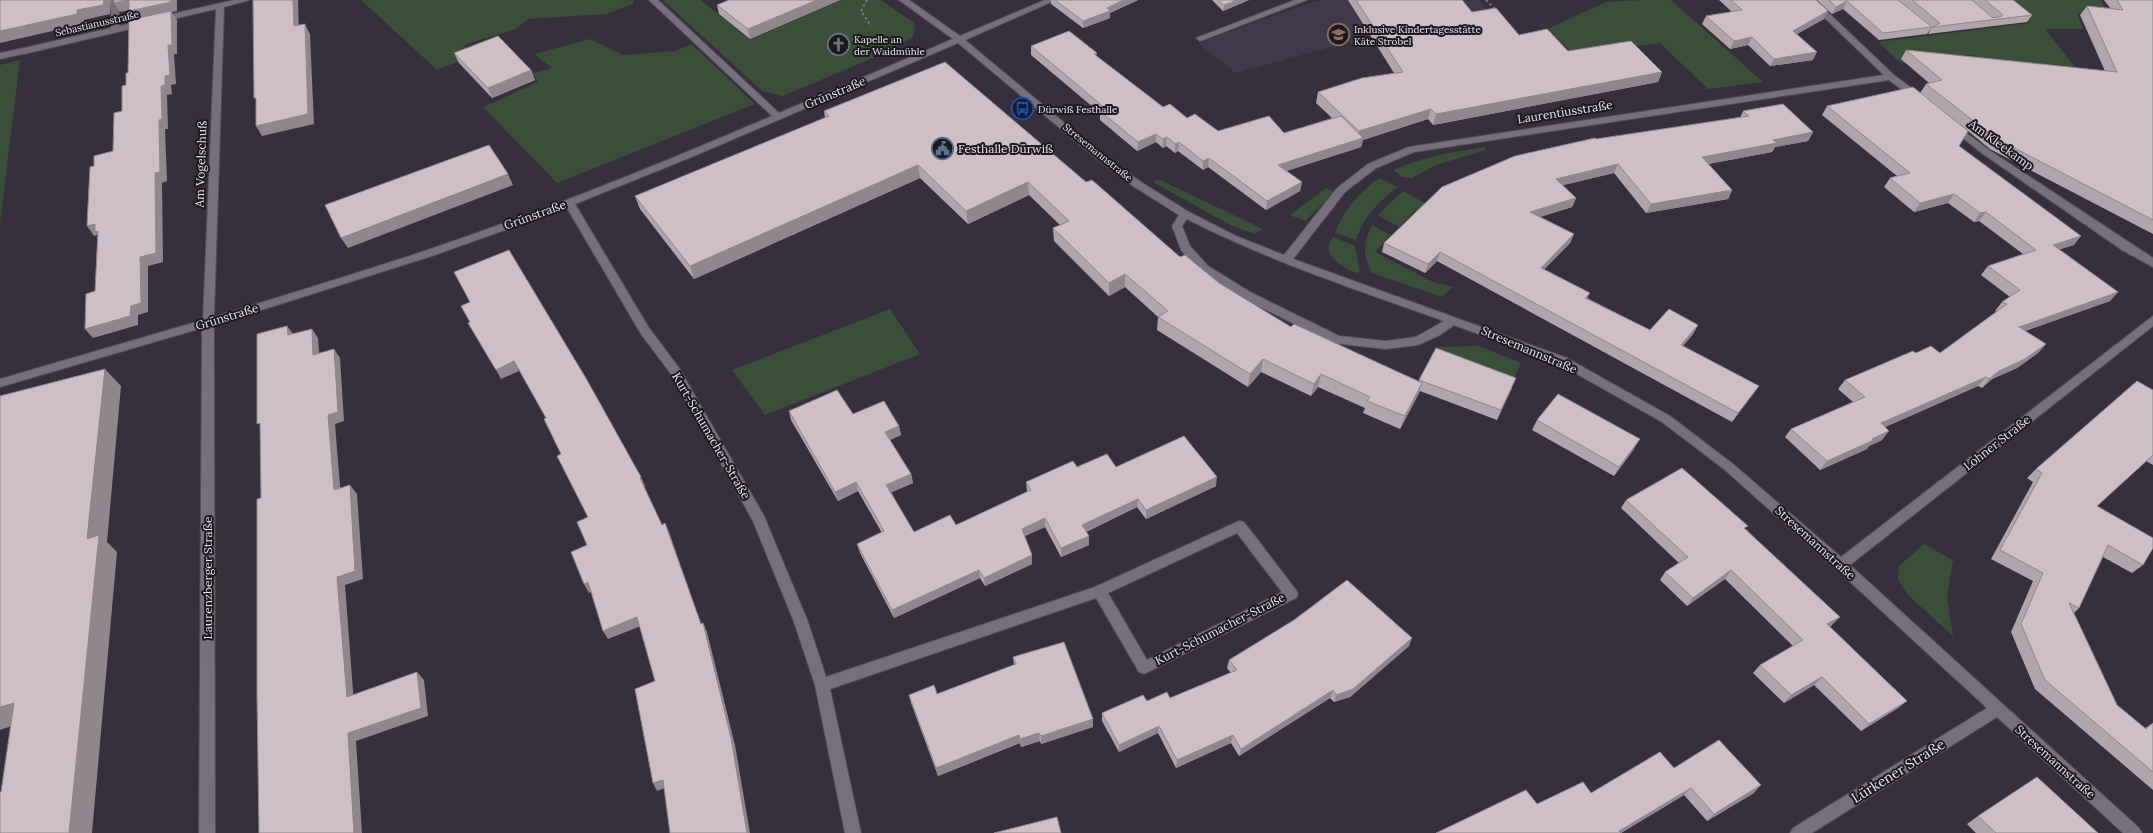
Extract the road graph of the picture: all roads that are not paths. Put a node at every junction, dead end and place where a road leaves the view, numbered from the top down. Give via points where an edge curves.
1 (115, 0) edge
2 (245, 0) edge
3 (653, 0) edge
4 (903, 0) edge
5 (1052, 0) edge
6 (1303, 0) edge
7 (1810, 0) edge
8 (220, 6) junction
9 (115, 30) junction
10 (1200, 38) dead end
11 (959, 39) junction
12 (0, 56) edge
13 (1892, 76) junction
14 (1927, 105) edge
15 (778, 117) junction
16 (1944, 119) edge
17 (569, 203) junction
18 (1185, 214) junction
19 (1286, 260) junction
20 (2153, 263) edge
21 (1453, 320) junction
22 (2153, 320) edge
23 (208, 323) junction
24 (0, 383) edge
25 (1841, 565) junction
26 (1099, 591) junction
27 (822, 686) junction
28 (1997, 709) junction
29 (207, 833) edge
30 (853, 833) edge
31 (1798, 833) edge
32 (2134, 833) edge

1 - 9 street
2 - 8 street, Sebastianusstraße
3 - 15 street
4 - 11 street, Stresemannstraße
5 - 11 street, Grünstraße
6 - 10 street
7 - 13 street
8 - 9 street, Sebastianusstraße
8 - 23 street, Am Vogelschuß
9 - 12 street, Sebastianusstraße
11 - 15 street, Grünstraße
11 - 18 street, Stresemannstraße via 1100,157
13 - 14 street
13 - 19 street, Laurentiusstraße via 1412,149 1372,166 1341,190
15 - 17 street, Grünstraße
16 - 20 street, Am Kleekamp via 1986,152
17 - 23 street, Grünstraße via 392,266
17 - 27 street, Kurt-Schumacher-Straße via 645,331 675,371 759,520 801,622
18 - 19 street, Stresemannstraße via 1232,238
18 - 21 street via 1177,226 1185,247 1204,268 1248,296 1337,340 1386,345 1418,342
19 - 21 street, Stresemannstraße
21 - 25 street, Stresemannstraße via 1563,362 1666,418 1729,467
22 - 25 street, Lohner Straße
23 - 24 street, Grünstraße
23 - 29 street, Laurenzberger Straße
25 - 28 street, Stresemannstraße
26 - 26 street, Kurt-Schumacher-Straße via 1144,668 1291,594 1239,526
26 - 27 street, Kurt-Schumacher-Straße
27 - 30 street, Kurt-Schumacher-Straße
28 - 31 street, Lürkener Straße
28 - 32 street, Stresemannstraße

